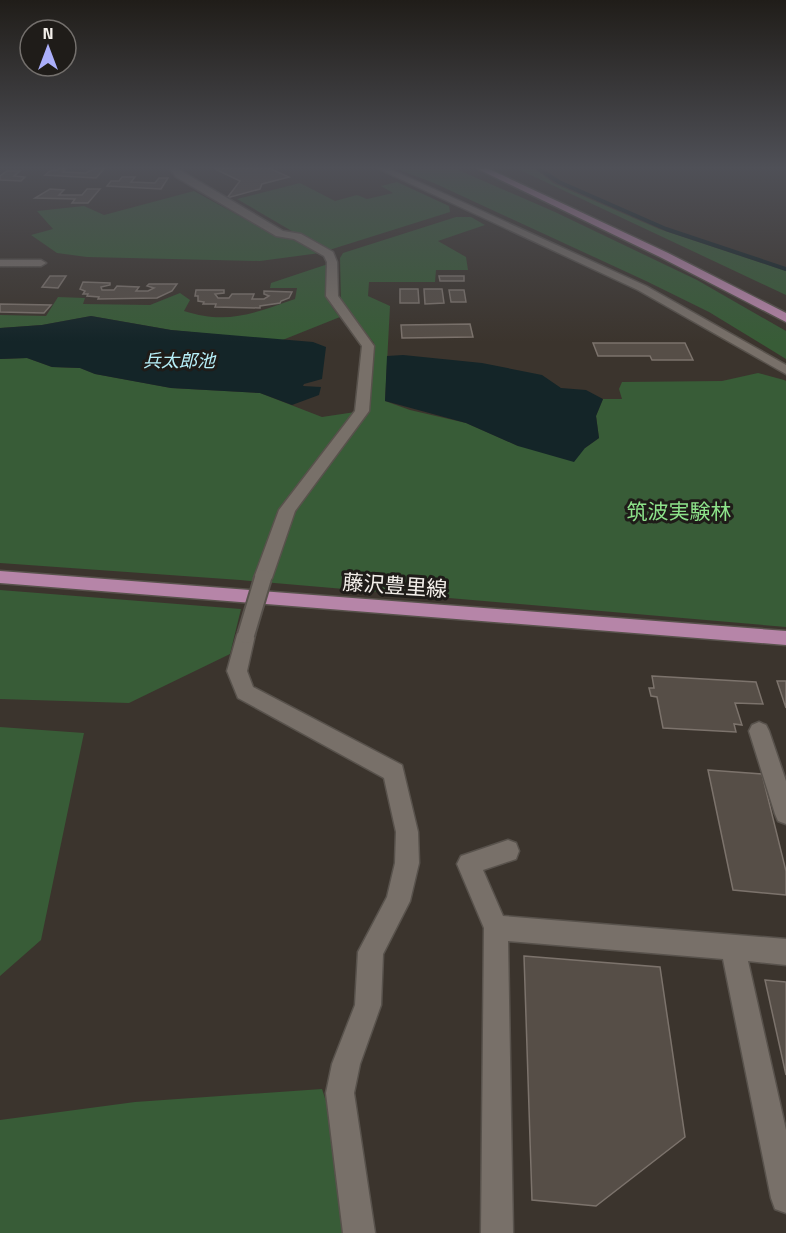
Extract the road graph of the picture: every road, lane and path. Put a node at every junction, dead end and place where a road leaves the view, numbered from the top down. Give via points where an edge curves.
1 (267, 227) edge
2 (508, 227) edge
3 (603, 227) edge
4 (627, 227) edge
5 (54, 256) dead end
6 (697, 259) dead end
7 (0, 263) edge
8 (786, 318) edge
9 (786, 370) edge
10 (0, 577) edge
11 (786, 638) edge
12 (759, 731) dead end
13 (786, 814) edge
14 (508, 851) dead end
15 (496, 928) junction
16 (733, 948) junction
17 (786, 952) edge
18 (786, 1198) edge
19 (359, 1233) edge
20 (497, 1233) edge

1 - 19 street, bridge via 280,234 297,236 328,254 332,262 332,296 368,346 362,411 286,510 237,671 245,692 394,772 407,832 407,863 398,901 371,952 368,1005 346,1064 340,1093
2 - 9 street via 642,288
3 - 8 main road
4 - 6 main road
5 - 7 street via 39,266
10 - 11 main road, 藤沢豊里線
12 - 13 street
14 - 15 street via 469,864
15 - 16 street
15 - 20 street
16 - 17 street
16 - 18 street

